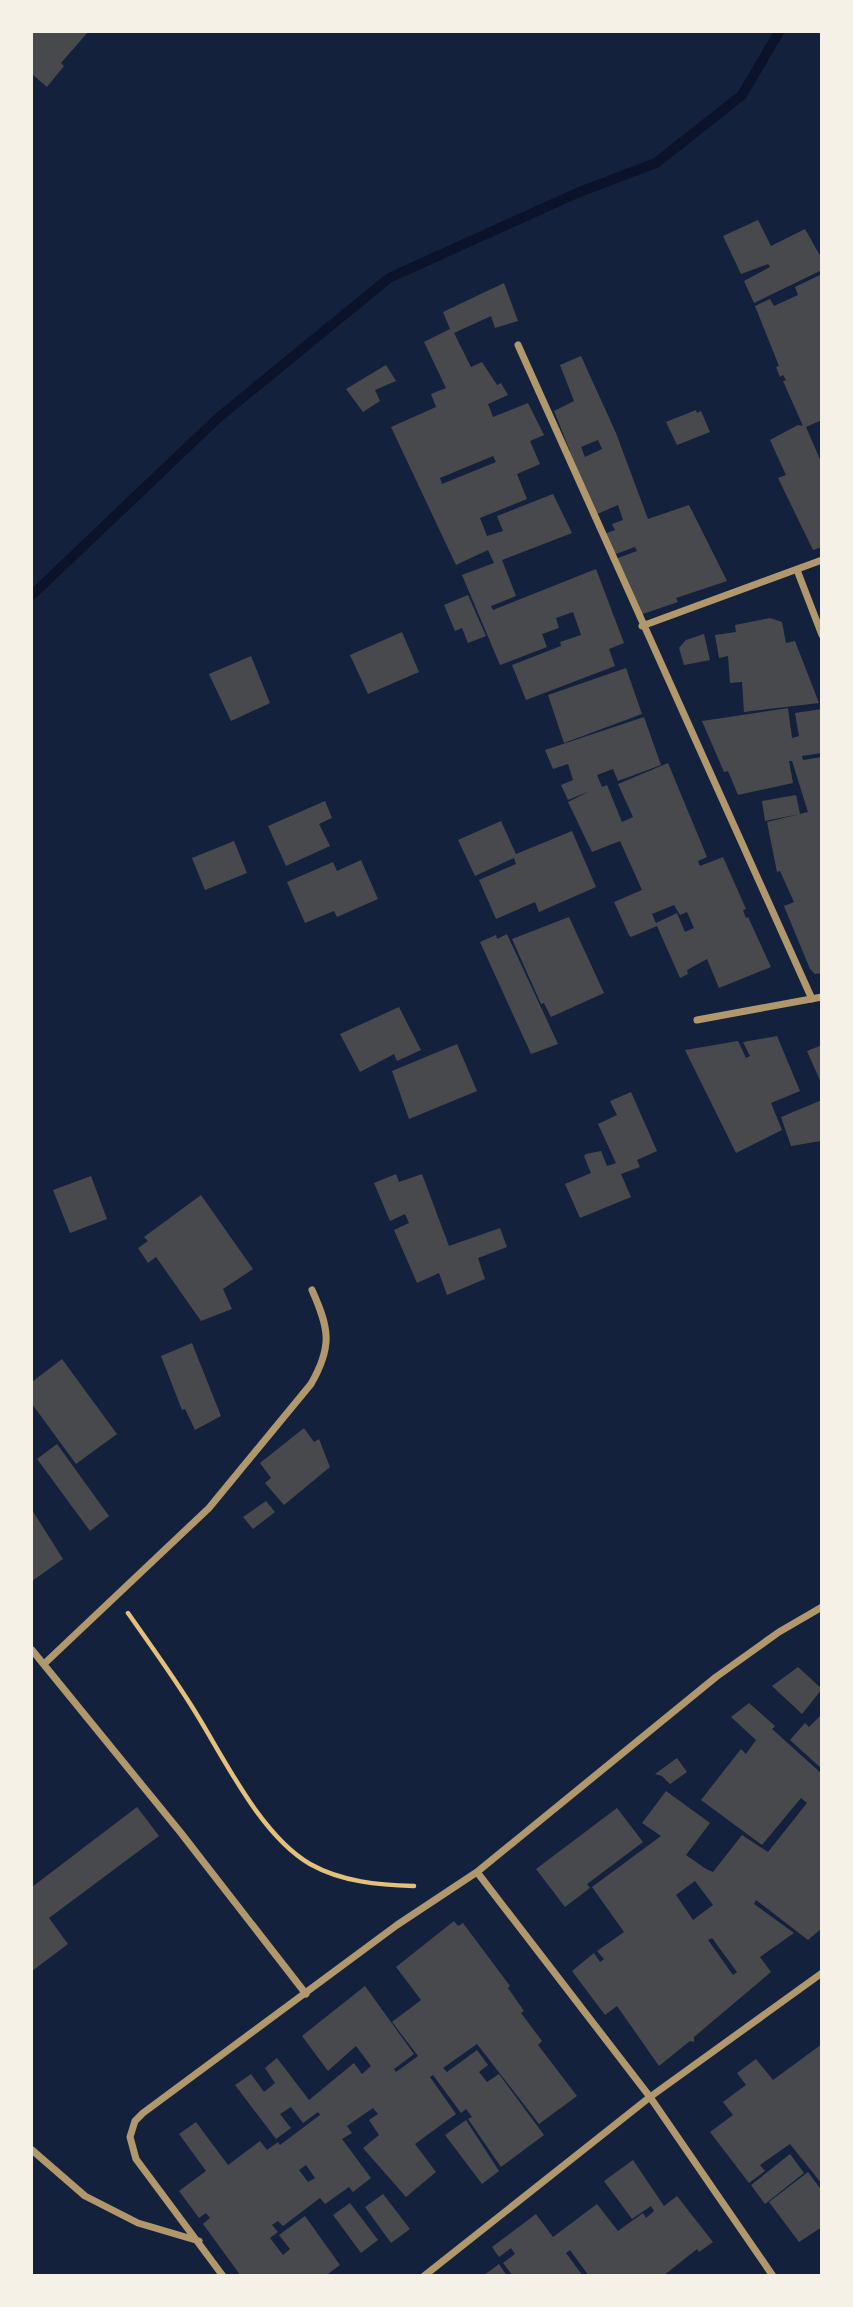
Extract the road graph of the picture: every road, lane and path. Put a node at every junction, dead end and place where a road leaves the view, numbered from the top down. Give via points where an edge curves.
1 (518, 345) dead end
2 (821, 560) edge
3 (797, 570) junction
4 (642, 626) junction
5 (821, 635) edge
6 (821, 997) edge
7 (812, 999) junction
8 (697, 1020) dead end
9 (312, 1290) dead end
10 (116, 1595) junction
11 (821, 1607) edge
12 (32, 1650) edge
13 (44, 1664) junction
14 (477, 1872) junction
15 (455, 1887) junction
16 (821, 1973) edge
17 (306, 1994) junction
18 (650, 2097) junction
19 (32, 2150) edge
20 (199, 2241) junction
21 (223, 2276) edge
22 (424, 2276) edge
23 (772, 2276) edge

1 - 4 street
2 - 3 street
3 - 4 street
3 - 5 street
4 - 7 street
6 - 7 street
7 - 8 street
9 - 10 street via 325,1320 327,1344 311,1384 209,1508
10 - 13 street
10 - 15 path via 254,1806 297,1854 310,1864 365,1883
11 - 14 street via 716,1677
12 - 13 street
13 - 17 street
14 - 15 street
14 - 18 street
15 - 17 street
16 - 18 street
17 - 20 street via 143,2113 131,2129 135,2159
18 - 22 street
18 - 23 street
19 - 20 street via 85,2196 138,2223
20 - 21 street

